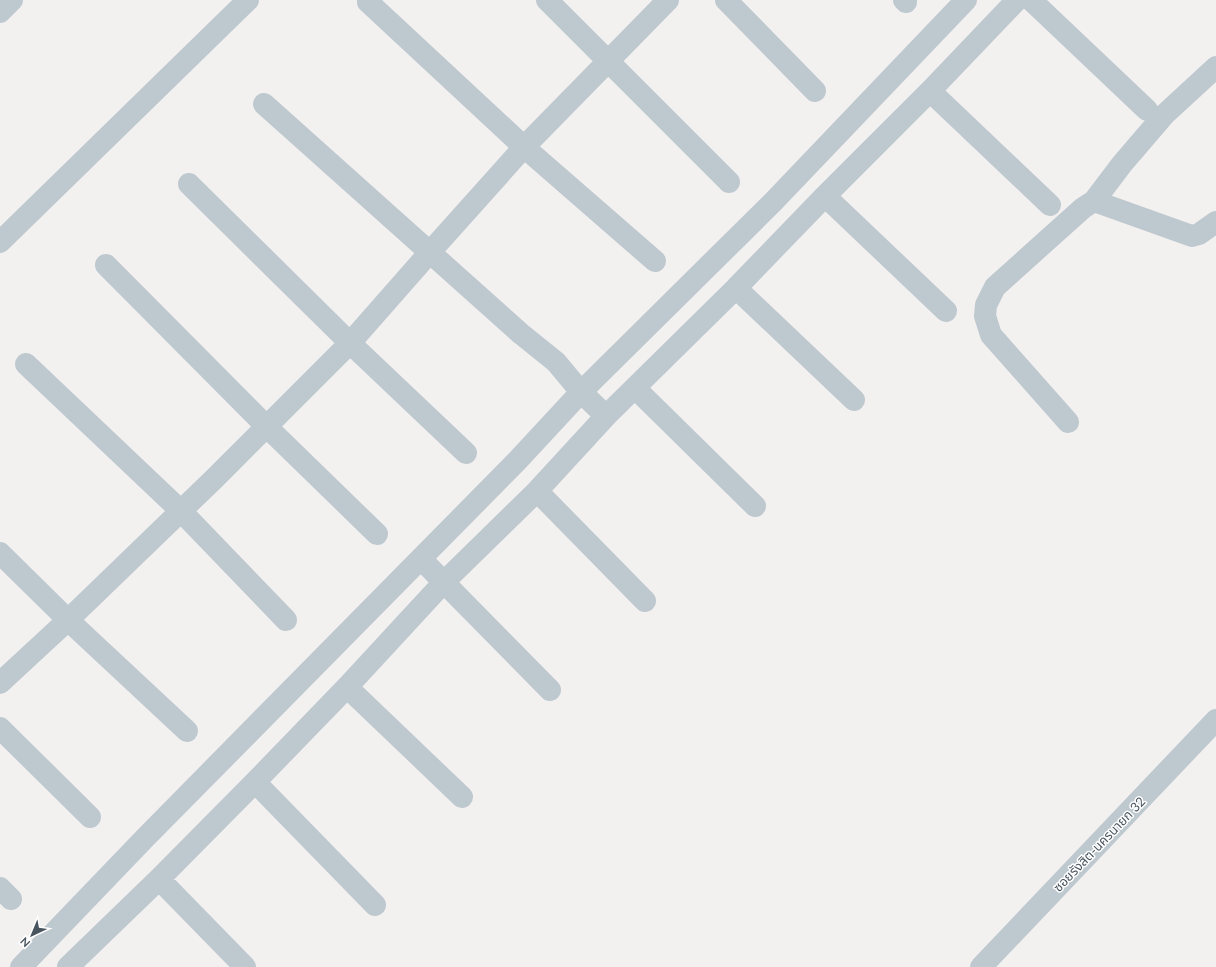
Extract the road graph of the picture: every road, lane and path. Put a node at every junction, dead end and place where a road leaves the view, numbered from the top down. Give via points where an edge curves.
1 (12, 0) edge
2 (248, 0) edge
3 (547, 0) edge
4 (668, 0) edge
5 (726, 0) edge
6 (966, 0) edge
7 (1018, 0) edge
8 (1031, 0) edge
9 (368, 2) dead end
10 (0, 12) edge
11 (609, 61) junction
12 (1216, 67) edge
13 (815, 91) dead end
14 (930, 91) junction
15 (264, 104) dead end
16 (1147, 110) dead end
17 (524, 147) junction
18 (729, 182) dead end
19 (189, 184) dead end
20 (824, 196) junction
21 (1094, 201) junction
22 (1050, 205) dead end
23 (1216, 222) edge
24 (0, 242) edge
25 (430, 252) junction
26 (655, 261) dead end
27 (106, 266) dead end
28 (736, 288) junction
29 (946, 311) dead end
30 (350, 343) junction
31 (26, 364) dead end
32 (635, 388) junction
33 (581, 392) junction
34 (854, 400) dead end
35 (606, 416) junction
36 (1068, 422) dead end
37 (266, 426) junction
38 (466, 453) dead end
39 (537, 491) junction
40 (755, 506) dead end
41 (181, 510) junction
42 (377, 534) dead end
43 (0, 553) edge
44 (421, 559) junction
45 (444, 582) junction
46 (645, 600) dead end
47 (68, 620) junction
48 (286, 620) dead end
49 (0, 683) edge
50 (347, 687) junction
51 (550, 690) dead end
52 (1216, 720) edge
53 (0, 728) edge
54 (187, 730) dead end
55 (255, 782) junction
56 (462, 797) dead end
57 (90, 817) dead end
58 (159, 879) junction
59 (375, 905) dead end
60 (21, 967) edge
61 (68, 967) edge
62 (245, 967) edge
63 (982, 967) edge

1 - 10 street
2 - 24 street
3 - 11 street
4 - 11 street
5 - 13 street
6 - 33 street via 773,202
7 - 14 street
8 - 16 street
9 - 17 street
11 - 17 street
11 - 18 street
12 - 21 street via 1164,115
14 - 20 street
14 - 22 street
15 - 25 street
17 - 25 street
17 - 26 street
19 - 30 street
20 - 28 street
20 - 29 street
21 - 23 street via 1192,236
21 - 36 street via 995,287 986,305 985,316 991,335
25 - 30 street
25 - 33 street via 556,362
27 - 37 street
28 - 32 street
28 - 34 street
30 - 37 street
30 - 38 street
31 - 41 street
32 - 35 street
32 - 40 street
33 - 35 street
33 - 44 street
35 - 39 street
37 - 41 street
37 - 42 street
39 - 45 street
39 - 46 street
41 - 47 street
41 - 48 street
43 - 47 street
44 - 45 street
44 - 60 street
45 - 50 street
45 - 51 street
47 - 49 street
47 - 54 street
50 - 55 street
50 - 56 street
52 - 63 street, ซอยรังสิต-นครนายก 32
53 - 57 street
55 - 58 street
55 - 59 street
58 - 61 street
58 - 62 street

